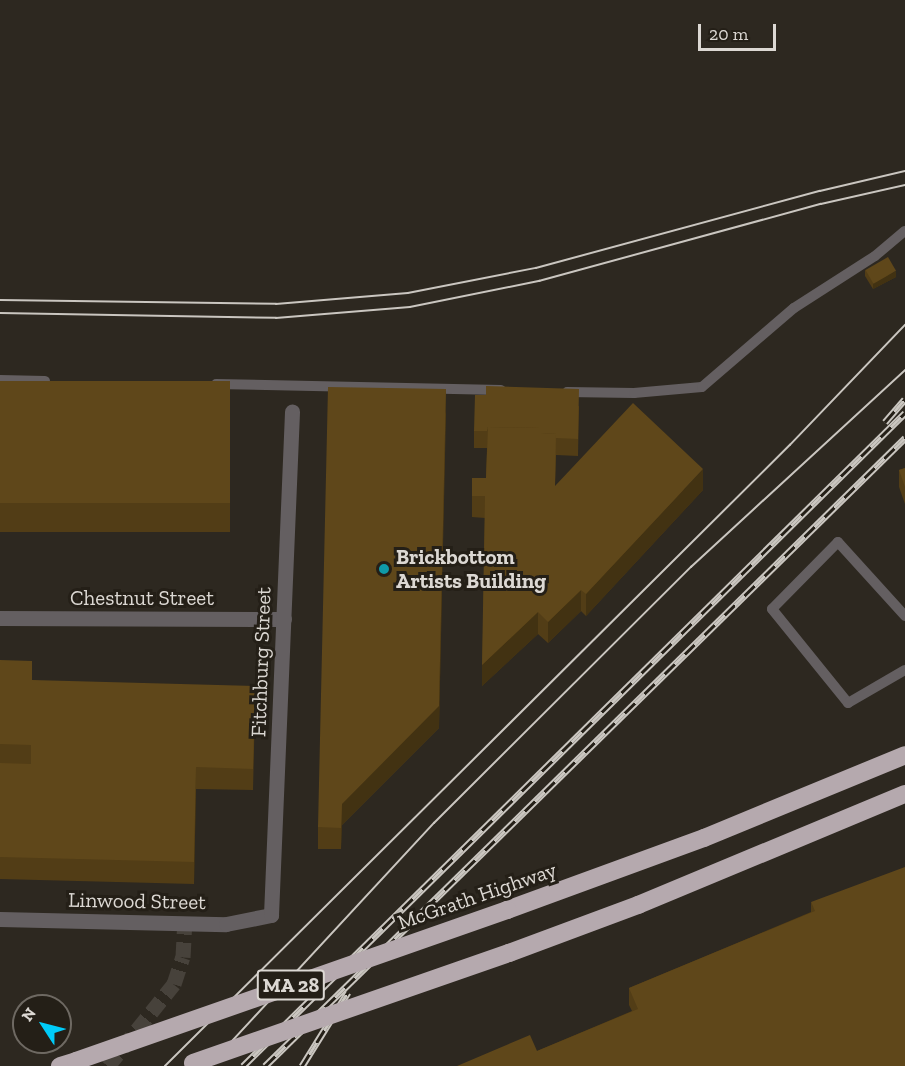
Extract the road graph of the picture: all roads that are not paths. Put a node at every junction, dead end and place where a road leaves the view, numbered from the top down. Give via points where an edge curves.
1 (905, 231) edge
2 (0, 380) edge
3 (59, 381) edge
4 (200, 384) edge
5 (517, 391) edge
6 (552, 391) edge
7 (292, 411) dead end
8 (905, 616) edge
9 (0, 618) edge
10 (284, 619) junction
11 (905, 670) edge
12 (905, 755) edge
13 (905, 794) edge
14 (271, 915) joint
15 (0, 919) edge
16 (68, 1063) edge
17 (185, 1066) edge

1 - 6 lane via 875,256 794,308 702,387 634,393
2 - 3 lane
4 - 5 lane
7 - 10 street, Fitchburg Street
8 - 11 lane via 838,542 772,609 848,703
9 - 10 street, Chestnut Street
10 - 14 street, Fitchburg Street
12 - 16 highway, McGrath Highway / MA 28, bridge via 704,838
13 - 17 highway, MA 28, bridge via 667,893 509,953
14 - 15 street, Linwood Street via 226,924

